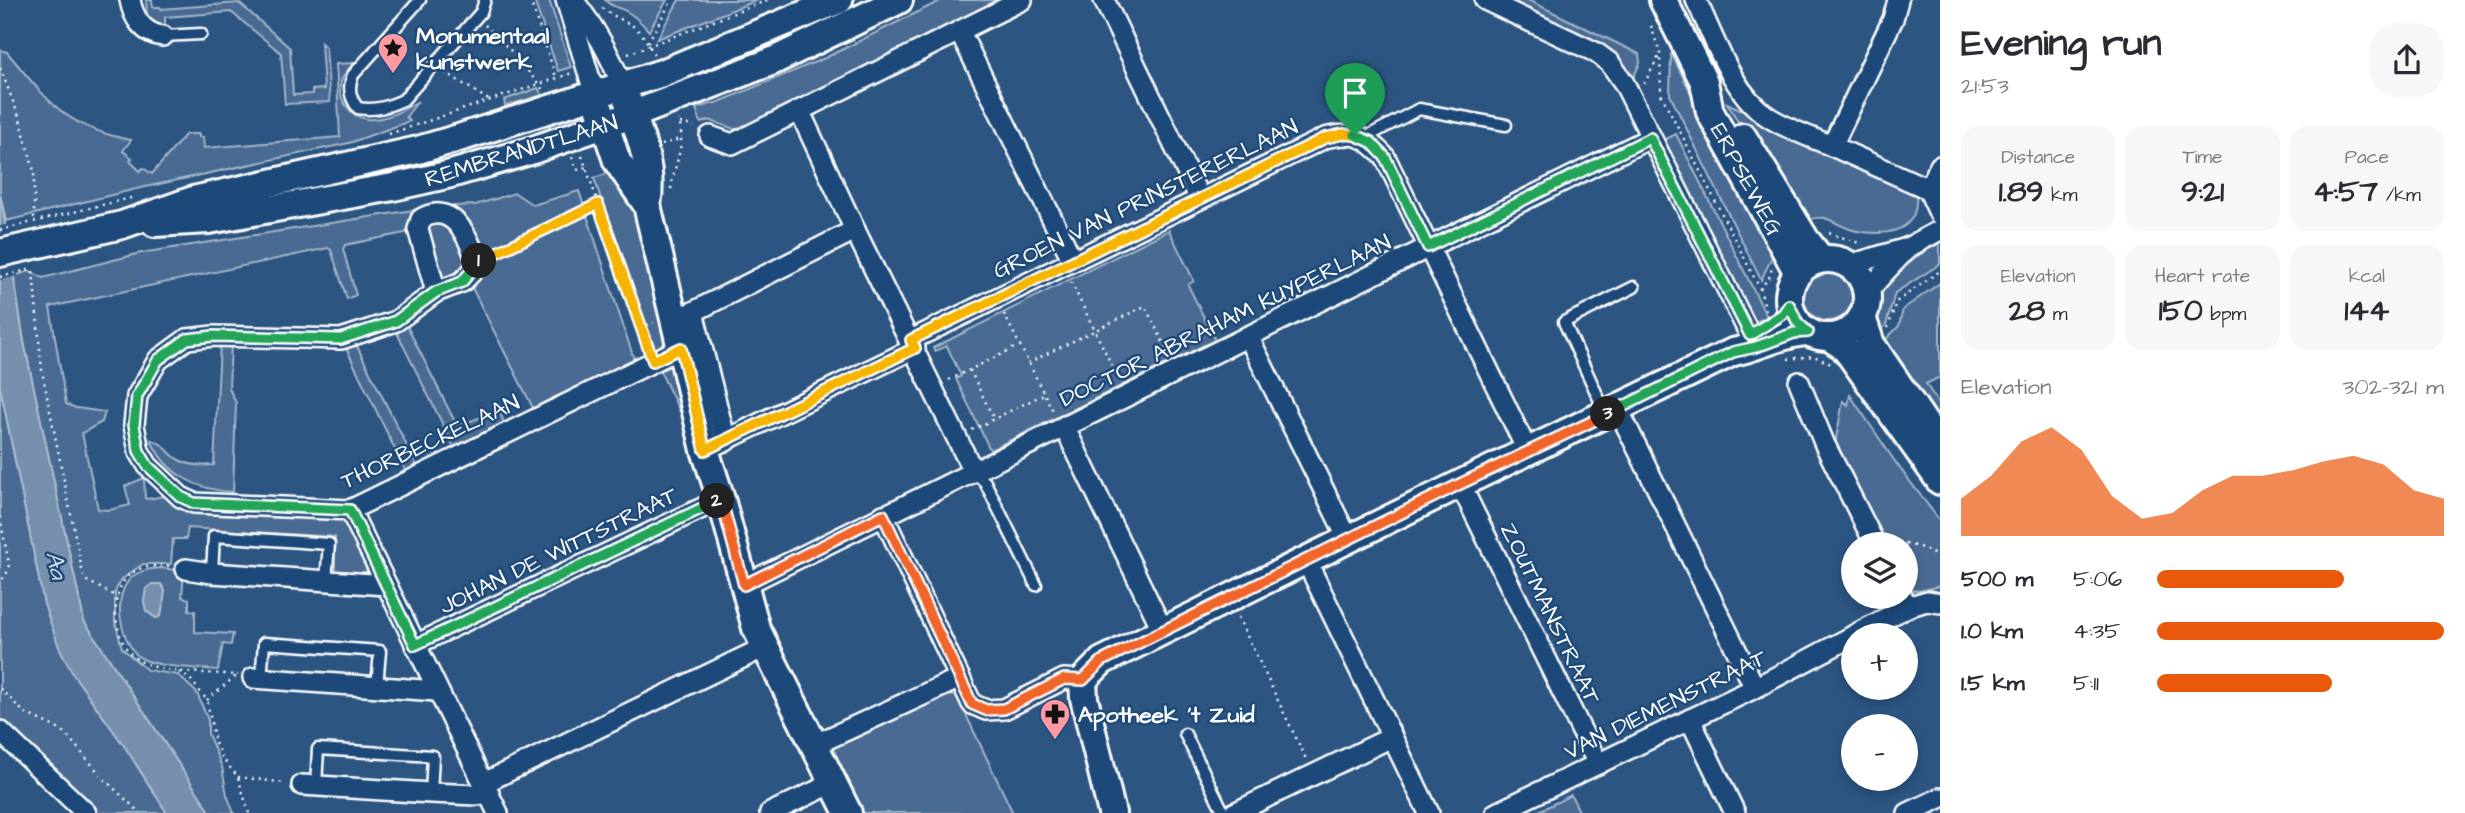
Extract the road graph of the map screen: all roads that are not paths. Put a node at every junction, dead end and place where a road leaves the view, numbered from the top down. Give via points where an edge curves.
1 (130, 0) edge
2 (420, 0) edge
3 (485, 0) edge
4 (566, 0) edge
5 (573, 0) edge
6 (839, 0) edge
7 (900, 0) edge
8 (1022, 0) edge
9 (1104, 0) edge
10 (1485, 0) edge
11 (1663, 0) edge
12 (1696, 0) edge
13 (1898, 0) edge
14 (960, 32) junction
15 (201, 34) dead end
16 (163, 36) joint
17 (1704, 82) junction
18 (622, 86) junction
19 (595, 95) junction
20 (800, 111) junction
21 (632, 115) junction
22 (605, 125) junction
23 (1506, 125) dead end
24 (710, 136) dead end
25 (1650, 138) junction
26 (1366, 139) junction
27 (1832, 146) junction
28 (1940, 166) edge
29 (1928, 189) junction
30 (1199, 197) junction
31 (647, 205) junction
32 (1940, 215) edge
33 (122, 225) junction
34 (855, 230) junction
35 (1940, 230) edge
36 (1428, 247) junction
37 (1907, 248) junction
38 (15, 249) edge
39 (1821, 259) junction
40 (1068, 264) junction
41 (1849, 265) junction
42 (1798, 273) junction
43 (1634, 287) dead end
44 (436, 292) junction
45 (1789, 305) junction
46 (1864, 306) junction
47 (683, 315) junction
48 (1819, 334) junction
49 (1248, 336) junction
50 (1752, 339) junction
51 (913, 344) junction
52 (681, 348) junction
53 (1798, 382) dead end
54 (1612, 412) junction
55 (1063, 427) junction
56 (715, 446) junction
57 (1940, 446) edge
58 (1528, 452) junction
59 (973, 471) junction
60 (1940, 481) edge
61 (1460, 484) junction
62 (721, 499) junction
63 (350, 510) junction
64 (883, 515) junction
65 (1869, 532) edge
66 (1348, 539) junction
67 (1306, 560) junction
68 (186, 569) road end
69 (212, 573) junction
70 (326, 580) junction
71 (386, 585) junction
72 (744, 585) junction
73 (1036, 585) dead end
74 (1918, 601) edge
75 (1940, 603) edge
76 (1894, 609) edge
77 (1873, 623) edge
78 (1163, 631) junction
79 (1841, 643) edge
80 (415, 645) junction
81 (765, 647) junction
82 (250, 678) joint
83 (960, 678) junction
84 (1083, 680) junction
85 (377, 687) junction
86 (1755, 688) junction
87 (437, 691) junction
88 (1690, 719) junction
89 (1185, 734) dead end
90 (2, 736) edge
91 (1392, 737) junction
92 (814, 745) junction
93 (1598, 764) junction
94 (833, 783) junction
95 (309, 785) joint
96 (486, 788) junction
97 (431, 793) junction
98 (1940, 798) edge
99 (86, 813) edge
100 (498, 813) edge
101 (771, 813) edge
102 (848, 813) edge
103 (1112, 813) edge
104 (1224, 813) edge
105 (1234, 813) edge
106 (1429, 813) edge
107 (1496, 813) edge
108 (1735, 813) edge
109 (1908, 813) edge

1 - 16 street via 133,16 146,30
2 - 3 lane via 353,75 349,84 358,108 385,108 403,100 477,16
4 - 19 street
5 - 18 street via 587,16
6 - 18 main road, REMBRANDTLAAN
7 - 21 main road, REMBRANDTLAAN via 773,61
8 - 14 street
9 - 30 street
10 - 25 street via 1610,63
11 - 17 main road, ERPSEWEG
12 - 27 street via 1749,101 1768,117
13 - 27 street
14 - 20 street
14 - 40 street
15 - 16 lane
17 - 39 main road, ERPSEWEG via 1724,104
17 - 42 main road, ERPSEWEG via 1710,112
18 - 19 main road, REMBRANDTLAAN
18 - 21 main road
19 - 22 main road
19 - 33 main road, REMBRANDTLAAN via 418,150 193,200
20 - 24 street via 732,144
20 - 34 street
21 - 22 main road, REMBRANDTLAAN
21 - 31 main road via 648,167
22 - 31 main road via 617,161
22 - 33 main road, REMBRANDTLAAN via 451,174 393,187 209,220
23 - 26 lane via 1419,109
25 - 36 street, DOCTOR ABRAHAM KUYPERLAAN
25 - 50 street
26 - 30 street, GROEN VAN PRINSTERERLAAN via 1343,134 1325,138
26 - 36 street via 1385,157
27 - 29 street
28 - 29 street
29 - 32 street
30 - 40 street, GROEN VAN PRINSTERERLAAN
31 - 47 main road
33 - 38 main road, REMBRANDTLAAN
34 - 47 street
34 - 51 street
35 - 37 street
36 - 49 street, DOCTOR ABRAHAM KUYPERLAAN
36 - 58 street
37 - 41 street
37 - 46 street via 1880,276
39 - 41 main road
39 - 42 main road
40 - 51 street, GROEN VAN PRINSTERERLAAN
41 - 46 main road via 1862,279
42 - 45 main road via 1790,288
43 - 54 lane via 1564,322
44 - 44 street, THORBECKELAAN via 418,229 421,219 431,213 453,219 477,263 462,282
44 - 63 street, THORBECKELAAN via 396,321 341,339 187,339 158,360 137,396 134,425 139,451 181,497 194,503
45 - 48 main road via 1798,323
45 - 50 main road
46 - 48 main road via 1844,333
46 - 57 main road via 1871,344
47 - 52 main road
47 - 56 street
48 - 50 main road
48 - 60 main road via 1852,356
49 - 55 street, DOCTOR ABRAHAM KUYPERLAAN
49 - 66 street
50 - 54 main road
51 - 56 street, GROEN VAN PRINSTERERLAAN
51 - 59 street
52 - 56 main road
52 - 63 street, THORBECKELAAN
53 - 65 street
54 - 58 main road
54 - 86 street
55 - 59 street, DOCTOR ABRAHAM KUYPERLAAN
55 - 78 street
56 - 62 main road
58 - 61 main road
59 - 64 street, DOCTOR ABRAHAM KUYPERLAAN
59 - 73 lane via 985,482
61 - 66 main road
61 - 93 street, ZOUTMANSTRAAT
62 - 72 main road
62 - 80 street, JOHAN DE WITTSTRAAT
63 - 71 street
64 - 72 street, DOCTOR ABRAHAM KUYPERLAAN
64 - 83 street
66 - 67 main road
67 - 78 main road
67 - 91 street
68 - 69 street
69 - 70 street
69 - 70 lane via 214,536 329,544
70 - 71 street
71 - 80 street
72 - 81 main road
74 - 75 street
76 - 77 street, VAN DIEMENSTRAAT
78 - 84 main road via 1102,661
79 - 86 street, VAN DIEMENSTRAAT
80 - 87 street
81 - 92 main road
81 - 96 street
82 - 85 street
82 - 85 lane via 264,643 380,651
83 - 84 street via 972,704 986,710 1004,709 1064,679
83 - 92 street
84 - 103 main road
85 - 87 street
86 - 88 street, VAN DIEMENSTRAAT
87 - 96 street
88 - 93 street, VAN DIEMENSTRAAT
88 - 108 street
89 - 104 lane
90 - 99 street
91 - 105 street
91 - 106 street
92 - 94 main road
93 - 107 street, VAN DIEMENSTRAAT
94 - 101 street
94 - 102 main road
95 - 97 street
95 - 97 lane via 318,749 420,755 433,756
96 - 97 street via 477,795
96 - 100 street
98 - 109 street

